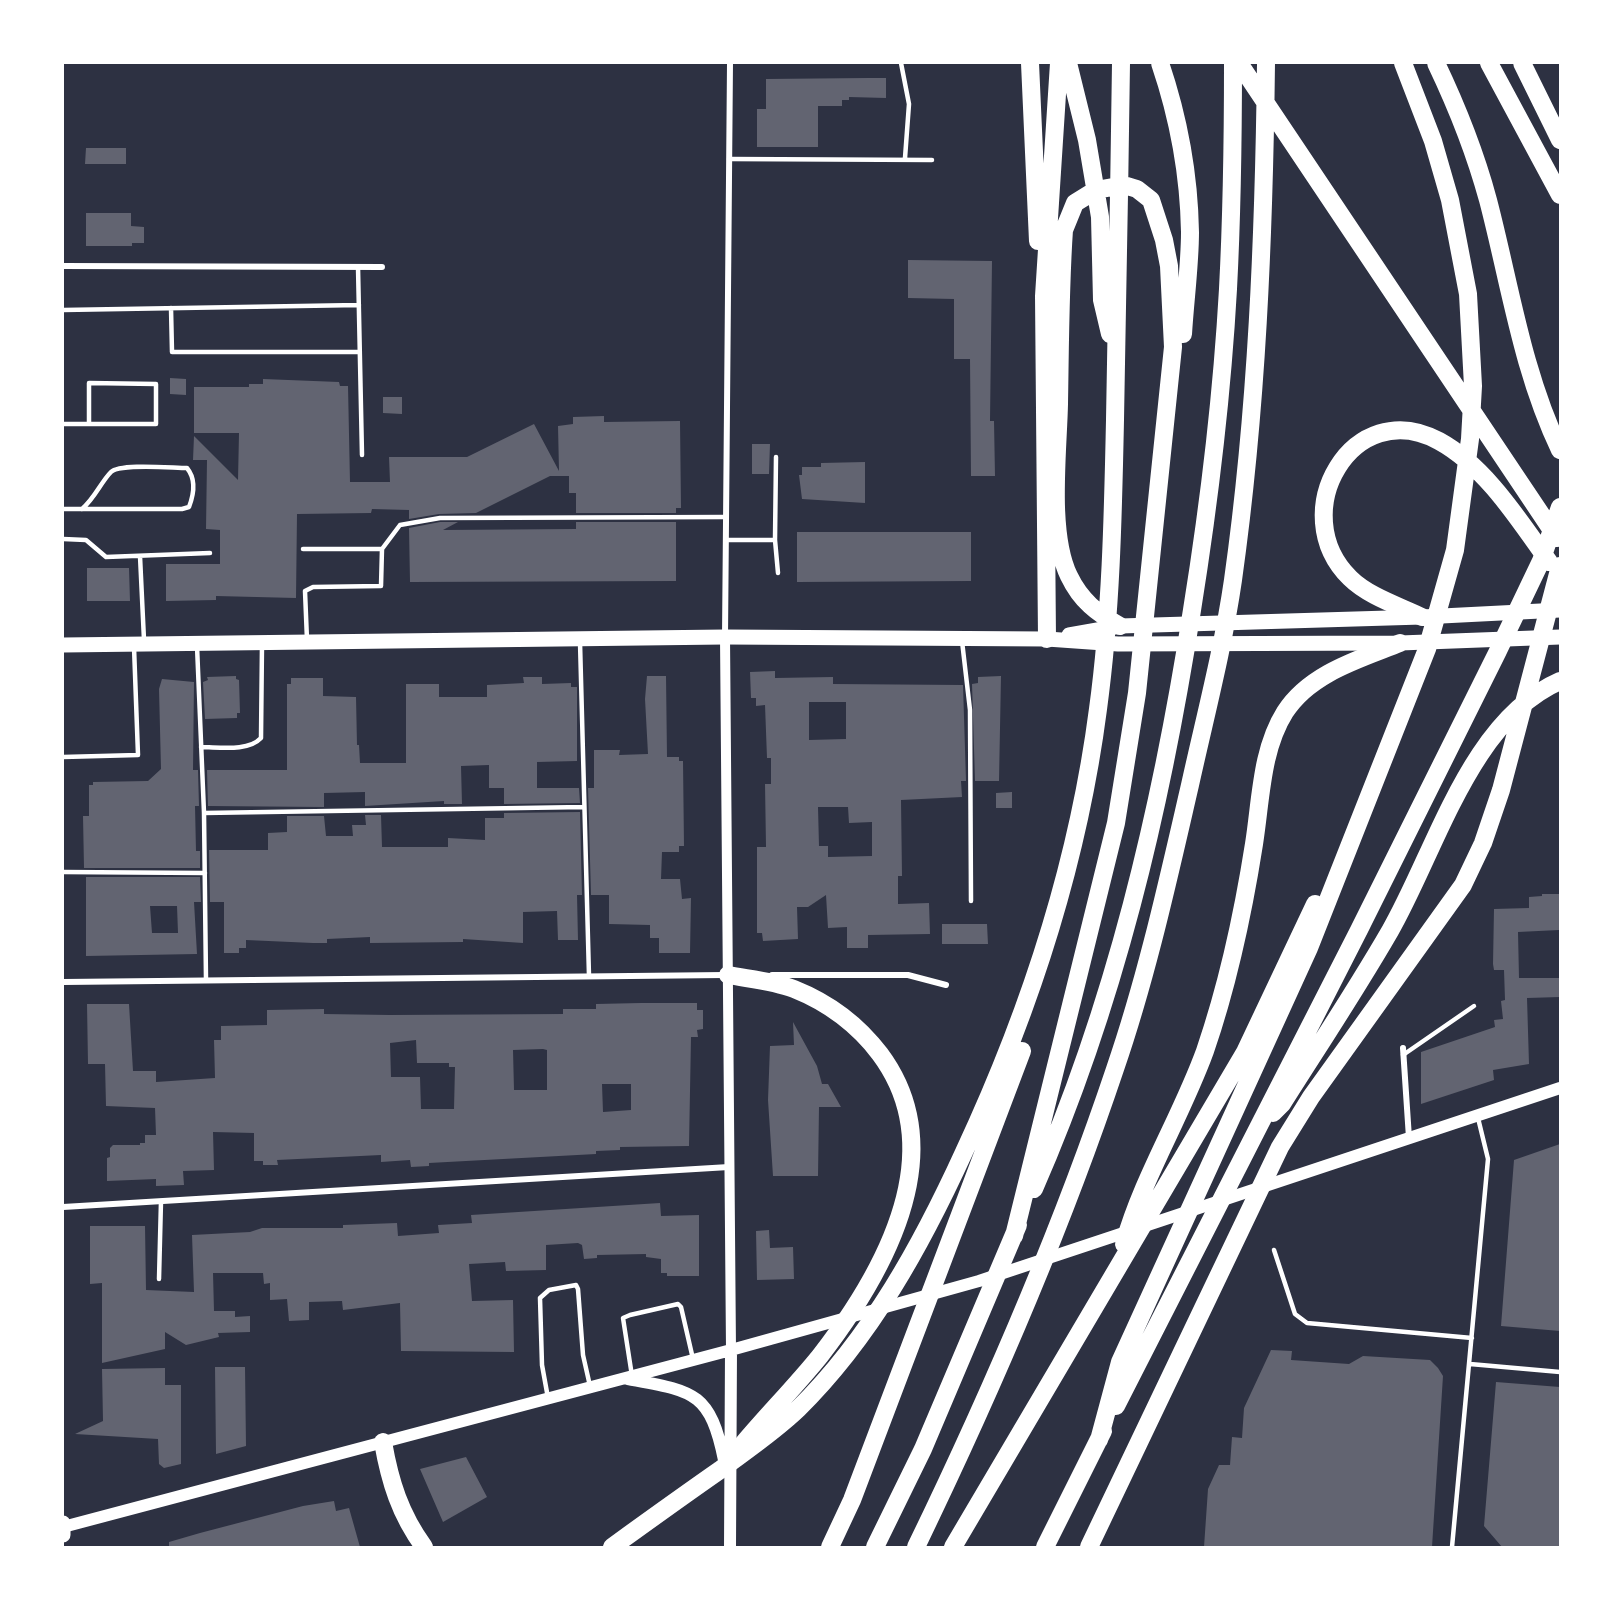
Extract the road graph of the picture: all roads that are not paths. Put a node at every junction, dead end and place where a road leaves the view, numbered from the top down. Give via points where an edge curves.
1 (730, 63) edge
2 (901, 63) edge
3 (1030, 63) edge
4 (1059, 63) edge
5 (1068, 63) edge
6 (1121, 63) edge
7 (1161, 63) edge
8 (1233, 63) edge
9 (1239, 63) edge
10 (1266, 63) edge
11 (1403, 63) edge
12 (1436, 63) edge
13 (1489, 63) edge
14 (1522, 63) edge
15 (1560, 140) edge
16 (905, 158) junction
17 (729, 159) junction
18 (932, 160) dead end
19 (1560, 195) edge
20 (63, 266) edge
21 (358, 267) junction
22 (382, 267) dead end
23 (1044, 296) junction
24 (359, 305) junction
25 (171, 308) junction
26 (63, 310) edge
27 (359, 352) junction
28 (1117, 362) junction
29 (63, 424) edge
30 (89, 424) junction
31 (1560, 450) edge
32 (362, 455) dead end
33 (776, 457) dead end
34 (1560, 507) edge
35 (82, 509) junction
36 (63, 510) edge
37 (726, 517) junction
38 (63, 539) edge
39 (726, 540) junction
40 (775, 540) junction
41 (1560, 542) edge
42 (303, 549) dead end
43 (382, 549) junction
44 (210, 553) dead end
45 (140, 556) junction
46 (1560, 566) edge
47 (1149, 570) junction
48 (778, 573) dead end
49 (1560, 578) edge
50 (1560, 610) edge
51 (1422, 617) junction
52 (1120, 626) junction
53 (725, 637) junction
54 (1560, 637) edge
55 (961, 638) junction
56 (580, 639) junction
57 (1047, 639) junction
58 (308, 642) junction
59 (262, 643) junction
60 (1400, 643) junction
61 (139, 644) junction
62 (197, 644) junction
63 (63, 645) edge
64 (1560, 681) edge
65 (201, 747) junction
66 (1388, 747) junction
67 (63, 758) edge
68 (584, 807) junction
69 (204, 813) junction
70 (63, 872) edge
71 (205, 873) junction
72 (971, 900) dead end
73 (728, 975) junction
74 (589, 976) junction
75 (206, 980) junction
76 (63, 982) edge
77 (946, 985) dead end
78 (1474, 1006) dead end
79 (1025, 1008) junction
80 (1403, 1052) joint
81 (1560, 1089) edge
82 (1478, 1116) junction
83 (1258, 1126) junction
84 (1409, 1139) junction
85 (729, 1167) junction
86 (161, 1201) junction
87 (63, 1207) edge
88 (1014, 1236) junction
89 (1274, 1250) dead end
90 (1116, 1272) junction
91 (159, 1279) dead end
92 (1472, 1338) junction
93 (731, 1350) junction
94 (693, 1359) junction
95 (1470, 1364) junction
96 (1560, 1372) edge
97 (628, 1377) junction
98 (590, 1387) junction
99 (548, 1398) junction
100 (1099, 1440) junction
101 (383, 1442) junction
102 (725, 1466) junction
103 (730, 1487) junction
104 (63, 1526) edge
105 (63, 1535) edge
106 (424, 1547) edge
107 (612, 1547) edge
108 (730, 1547) edge
109 (830, 1547) edge
110 (875, 1547) edge
111 (916, 1547) edge
112 (953, 1547) edge
113 (1045, 1547) edge
114 (1089, 1547) edge
115 (1452, 1547) edge

1 - 17 street
2 - 16 lane via 909,104
3 - 23 highway via 1038,248
4 - 23 highway
5 - 28 highway via 1098,206 1102,300
6 - 28 highway
7 - 47 highway via 1179,133 1190,232 1182,349
8 - 88 highway via 1232,197 1222,370 1214,459 1182,675 1145,855 1113,975 1063,1124
9 - 41 highway
10 - 111 highway via 1264,229 1233,582 1151,950 1116,1067 1062,1216 969,1438
11 - 66 highway via 1433,141 1450,200 1468,294 1473,386 1462,507 1450,569 1427,650
12 - 31 highway via 1476,157 1525,356
13 - 19 highway
14 - 15 highway
16 - 17 lane
16 - 18 lane
17 - 37 street
20 - 21 street
21 - 22 street
21 - 24 lane
23 - 57 highway
24 - 25 lane
24 - 27 lane
25 - 26 lane
25 - 27 lane via 172,352
27 - 32 lane
28 - 79 highway via 1112,563 1098,711 1059,898
29 - 30 lane
30 - 30 lane via 156,424 156,384 90,383
33 - 40 lane
34 - 83 highway via 1541,561
35 - 35 lane via 189,507 192,474 187,468 118,467
35 - 36 lane
37 - 39 street
37 - 43 lane via 440,518 400,525
38 - 45 lane via 86,540 106,557
39 - 40 lane
39 - 53 street
40 - 48 lane
42 - 43 lane
43 - 58 lane via 381,586 313,587 305,591
44 - 45 lane
45 - 61 lane
46 - 114 highway via 1501,790 1464,885 1311,1097 1280,1147
47 - 52 highway via 1173,348 1172,301 1164,240 1155,210 1137,189 1124,184 1083,196 1075,203 1064,230 1056,501 1060,548 1078,594 1094,611
47 - 88 highway via 1137,693 1116,823
49 - 51 highway via 1499,496 1451,448 1420,434 1374,436 1356,445 1333,471 1325,499 1324,531 1337,563 1351,579
50 - 51 main road
51 - 52 main road
52 - 57 main road
53 - 55 main road
53 - 56 main road
53 - 73 street
54 - 60 main road
55 - 57 main road
55 - 72 lane via 970,710
56 - 58 main road
56 - 68 lane
57 - 60 main road via 1118,644
58 - 59 main road
59 - 62 main road
59 - 65 lane via 261,738 255,745
60 - 90 highway via 1336,669 1317,681 1297,696 1276,731 1266,762 1244,907 1227,976 1204,1052 1163,1152 1134,1210
61 - 62 main road
61 - 63 main road
61 - 67 lane via 138,755
62 - 65 lane
64 - 83 highway via 1517,709 1489,738 1391,930 1282,1104
65 - 69 lane
66 - 90 highway via 1245,1053
66 - 100 highway via 1309,948 1120,1362
68 - 69 lane
68 - 74 lane
69 - 71 lane
70 - 71 lane
71 - 75 lane
73 - 74 street
73 - 77 street via 908,975
73 - 85 street
73 - 102 highway via 793,989 827,1005 868,1038 897,1080 907,1103 913,1154 902,1211 867,1285 820,1356
74 - 75 street
75 - 76 street
78 - 80 lane
79 - 102 highway via 999,1077 951,1181 891,1292 805,1401 778,1427
79 - 109 highway via 1024,1045 997,1121 852,1500
80 - 84 street
81 - 82 main road
82 - 84 main road
82 - 92 lane via 1488,1159
83 - 100 highway
84 - 93 main road via 1027,1266
85 - 86 street
85 - 93 street
86 - 87 street
86 - 91 lane
88 - 110 highway via 923,1449
89 - 92 lane via 1295,1314 1307,1323
90 - 112 highway
92 - 95 lane
93 - 94 main road
93 - 103 main road
94 - 97 main road
94 - 97 lane via 678,1304 630,1315 623,1318
95 - 96 lane
95 - 115 lane
97 - 98 main road
97 - 103 main road via 675,1388 701,1401 718,1432
98 - 99 main road
98 - 99 lane via 583,1355 578,1289 576,1285 549,1290 540,1298 542,1365
99 - 101 main road
100 - 113 highway
101 - 104 main road
101 - 106 highway via 399,1507
102 - 107 highway
103 - 108 main road
104 - 105 main road

